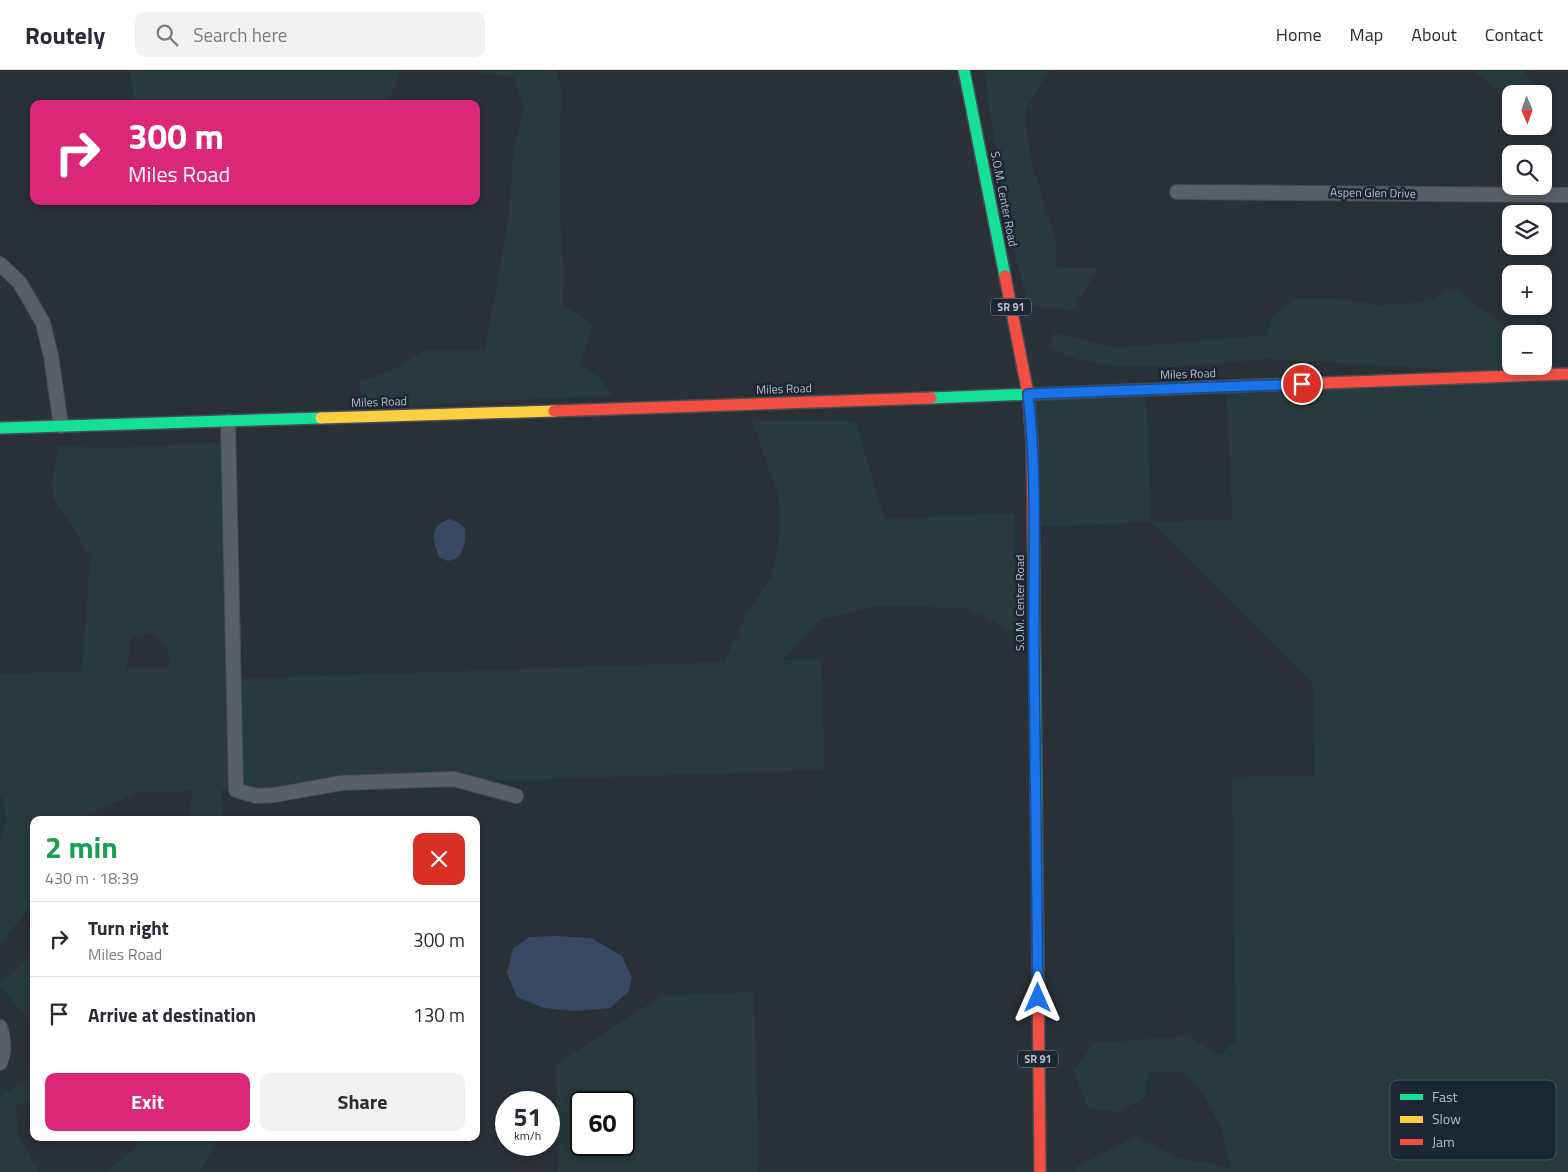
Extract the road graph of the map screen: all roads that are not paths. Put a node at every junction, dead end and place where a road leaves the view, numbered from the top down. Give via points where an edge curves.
1 (964, 70) edge
2 (1177, 192) dead end
3 (1568, 195) edge
4 (0, 264) edge
5 (1568, 374) edge
6 (1028, 394) junction
7 (228, 420) junction
8 (61, 426) junction
9 (0, 428) edge
10 (516, 796) dead end
11 (0, 1027) edge
12 (0, 1063) edge
13 (1040, 1172) edge

1 - 6 main road, S.O.M. Center Road / SR 91
2 - 3 street, Aspen Glen Drive
4 - 8 street via 20,283 43,323 52,356
5 - 6 main road, Miles Road
6 - 7 main road, Miles Road
6 - 13 main road, S.O.M. Center Road / SR 91 via 1034,479
7 - 8 main road, Miles Road
7 - 10 street via 236,790 257,796 341,783 454,779
8 - 9 main road, Miles Road
11 - 12 street via 4,1038

